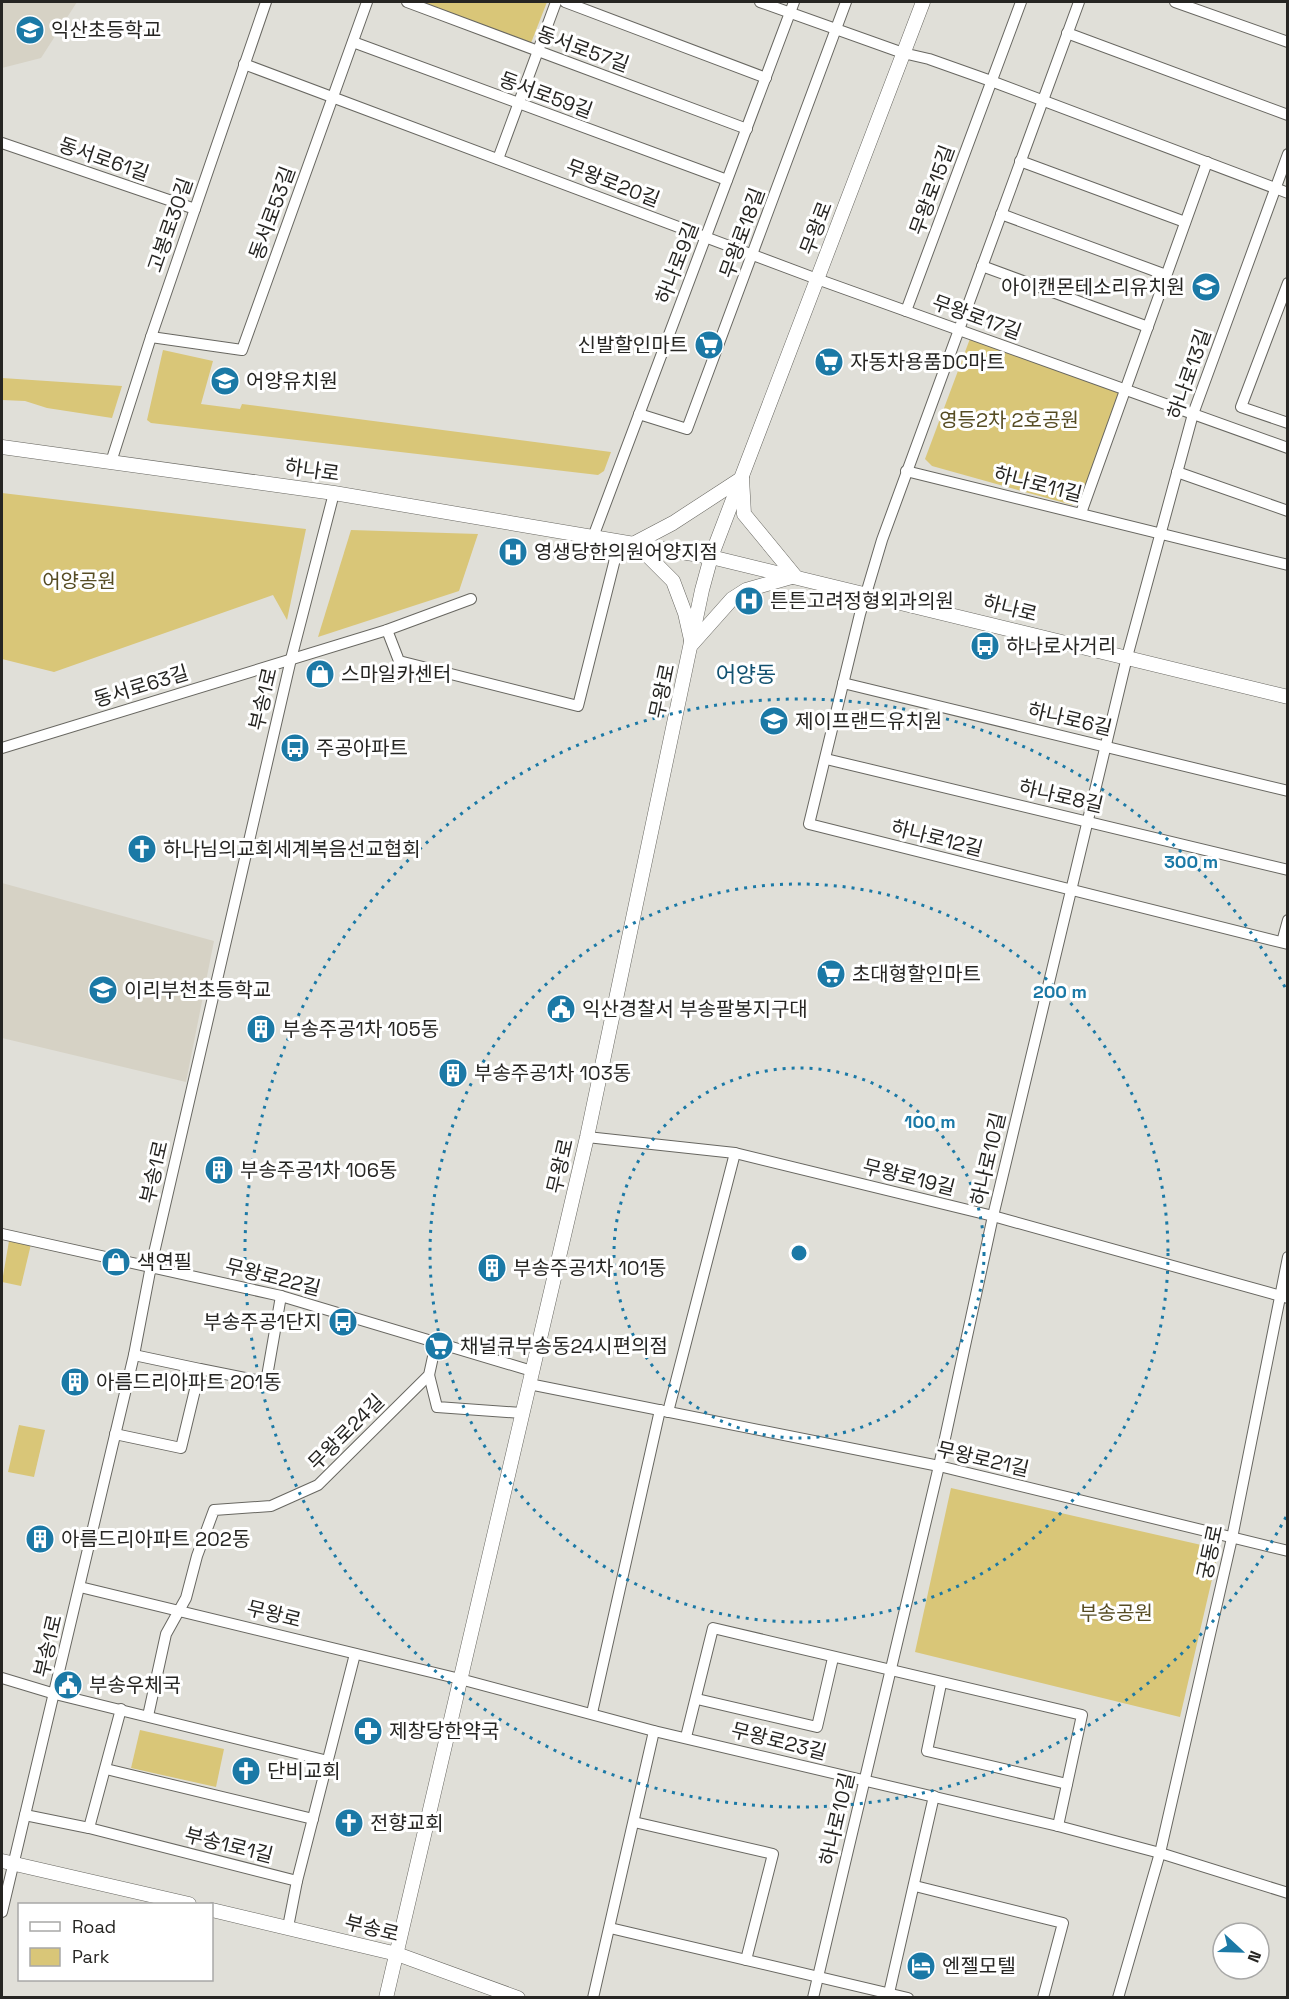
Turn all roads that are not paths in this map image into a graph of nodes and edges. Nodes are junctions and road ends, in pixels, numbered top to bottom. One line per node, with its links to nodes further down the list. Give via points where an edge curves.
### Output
1 (266, 2): 19 (street, 고봉로30길)
2 (367, 2): 15 (street, 동서로53길)
3 (407, 2): 17 (street, 동서로57길)
4 (556, 2): 17 (street)
5 (565, 2): 20 (street)
6 (760, 2): 12 (street)
7 (846, 2): 13 (street, 무왕로18길)
8 (922, 2): 18 (street, 무왕로)
9 (1021, 2): 21 (street, 무왕로15길)
10 (1079, 2): 14 (street)
11 (1175, 2): 16 (street)
12 (792, 7): 13 (street); 20 (street, 하나로9길)
13 (837, 27): 18 (street); 39 (street, 무왕로18길)
14 (1067, 33): 23 (street); 25 (street)
15 (353, 42): 22 (street, 동서로53길); 24 (street, 동서로59길)
16 (1287, 42)
17 (537, 52): 24 (street); 26 (street, 동서로57길)
18 (903, 53): 21 (street); 42 (street, 무왕로)
19 (244, 64): 22 (street, 무왕로20길); 35 (street, 고봉로30길)
20 (766, 78): 26 (street, 하나로9길)
21 (991, 81): 23 (street); 44 (street, 무왕로15길)
22 (333, 98): 29 (street, 무왕로20길); 47 (street, 동서로53길, via 242,350)
23 (1042, 101): 30 (street); 31 (street)
24 (518, 105): 29 (street); 32 (street, 동서로59길)
25 (1287, 115)
26 (747, 129): 32 (street, 하나로9길)
27 (2, 143): 35 (street, 동서로61길)
28 (1287, 154): 33 (street, 하나로13길)
29 (498, 159): 38 (street, 무왕로20길)
30 (1020, 161): 36 (street); 37 (street)
31 (1207, 162): 33 (street); 37 (street)
32 (727, 180): 38 (street, 하나로9길)
33 (1275, 188): 34 (street); 50 (street, 하나로13길)
34 (1287, 193)
35 (195, 208): 47 (street, 고봉로30길)
36 (1001, 214): 40 (street); 41 (street)
37 (1185, 222): 41 (street)
38 (706, 237): 39 (street, 무왕로20길); 49 (street, 하나로9길)
39 (753, 255): 42 (street, 무왕로20길); 49 (street, 무왕로18길, via 687,429)
40 (982, 266): 45 (street); 46 (street)
41 (1166, 275): 45 (street)
42 (817, 279): 44 (street, 무왕로17길); 57 (street, 무왕로)
43 (1287, 283): 51 (street, via 1241,407)
44 (906, 311): 46 (street, 무왕로17길)
45 (1148, 327): 48 (street)
46 (958, 330): 48 (street, 무왕로17길); 55 (street)
47 (151, 337): 54 (street, 고봉로30길)
48 (1125, 389): 50 (street, 무왕로17길); 60 (street)
49 (639, 414): 62 (street, 하나로9길)
50 (1193, 414): 53 (street, 무왕로17길); 56 (street, 하나로13길)
51 (1287, 423)
52 (2, 447): 54 (street, 하나로)
53 (1287, 448)
54 (111, 462): 58 (street, 하나로)
55 (906, 471): 60 (street, 하나로11길); 68 (street)
56 (1177, 472): 59 (street); 61 (street, 하나로13길)
57 (742, 478): 64 (street); 65 (street, 무왕로); 67 (street, via 744,514)
58 (334, 493): 62 (street, 하나로); 73 (street, 부송1로)
59 (1287, 511)
60 (1081, 513): 61 (street, 하나로11길)
61 (1160, 535): 66 (street); 72 (street, 하나로13길)
62 (593, 537): 63 (street, 하나로)
63 (616, 541): 64 (street, 하나로); 70 (street, via 578,706 399,661)
64 (635, 543): 65 (street, 하나로); 71 (street, via 673,581)
65 (711, 557): 67 (street, 하나로); 71 (street, 무왕로)
66 (1287, 565)
67 (795, 576): 68 (street, 하나로); 71 (street, via 746,590 732,599)
68 (867, 593): 72 (street, 하나로); 74 (street, 하나로12길)
69 (471, 599): 70 (street, 부송1로)
70 (387, 630): 73 (street, 부송1로)
71 (692, 644): 85 (street, 무왕로)
72 (1127, 657): 75 (street, 하나로); 76 (street, 하나로10길)
73 (291, 659): 77 (street, 동서로63길); 90 (street, 부송1로)
74 (843, 683): 76 (street, 하나로6길); 78 (street, 하나로12길)
75 (1287, 697)
76 (1106, 746): 79 (street, 하나로6길); 80 (street, 하나로10길)
77 (2, 748)
78 (826, 759): 80 (street, 하나로8길); 82 (street, 하나로12길, via 809,824)
79 (1287, 791)
80 (1088, 821): 81 (street, 하나로8길); 82 (street, 하나로10길)
81 (1287, 870)
82 (1071, 891): 84 (street, 하나로12길); 87 (street, 하나로10길)
83 (1287, 920): 84 (street)
84 (1285, 943)
85 (587, 1137): 86 (street, 무왕로19길); 97 (street, 무왕로)
86 (735, 1153): 87 (street, 무왕로19길); 98 (street)
87 (993, 1216): 92 (street, 무왕로19길); 101 (street, 하나로10길)
88 (2, 1234): 90 (street, 무왕로22길)
89 (1287, 1257): 92 (street, 궁동로)
90 (151, 1266): 91 (street, 무왕로22길); 94 (street, 부송1로)
91 (281, 1296): 93 (street, 무왕로22길); 95 (street, via 266,1382)
92 (1283, 1297): 102 (street, 궁동로)
93 (436, 1343): 96 (street); 97 (street, 무왕로22길)
94 (134, 1355): 95 (street); 100 (street, 부송1로)
95 (201, 1369): 100 (street, via 181,1448)
96 (429, 1375): 99 (street, via 437,1407); 105 (street, 무왕로24길, via 318,1485 271,1506 214,1510)
97 (530, 1378): 98 (street, 무왕로21길); 99 (street, 무왕로)
98 (664, 1411): 101 (street, 무왕로21길); 115 (street)
99 (522, 1413): 110 (street, 무왕로)
100 (115, 1434): 104 (street, 부송1로)
101 (939, 1466): 102 (street, 무왕로21길); 108 (street, 하나로10길)
102 (1232, 1538): 103 (street, 무왕로21길); 129 (street, 궁동로)
103 (1287, 1551)
104 (80, 1587): 105 (street, 무왕로); 112 (street, 부송1로)
105 (179, 1611): 106 (street, 무왕로); 116 (street, 무왕로24길, via 166,1634)
106 (355, 1654): 110 (street, 무왕로); 119 (street)
107 (834, 1658): 108 (street); 113 (street, via 817,1727); 113 (street, via 713,1628)
108 (891, 1671): 111 (street); 121 (street, 하나로10길)
109 (2, 1678): 112 (street)
110 (460, 1679): 115 (street, 무왕로23길); 139 (street, 무왕로)
111 (941, 1684): 122 (street, via 927,1751); 122 (street, via 1082,1715)
112 (55, 1694): 114 (street, 부송1로); 124 (street, 부송1로)
113 (697, 1699): 118 (street)
114 (121, 1709): 116 (street, 부송1로); 120 (street)
115 (592, 1713): 117 (street, 무왕로23길)
116 (148, 1716): 119 (street, 부송1로)
117 (654, 1731): 118 (street, 무왕로23길); 126 (street)
118 (686, 1737): 121 (street, 무왕로23길)
119 (328, 1761): 125 (street)
120 (106, 1769): 125 (street); 128 (street)
121 (865, 1780): 123 (street, 무왕로23길); 141 (street, 하나로10길)
122 (1067, 1784): 127 (street)
123 (934, 1796): 127 (street, 무왕로23길); 132 (street)
124 (25, 1815): 128 (street, 부송1로1길); 130 (street, 부송1로)
125 (313, 1819): 131 (street)
126 (634, 1822): 138 (street); 140 (street, via 773,1854)
127 (1058, 1826): 129 (street, 무왕로23길)
128 (89, 1828): 131 (street, 부송1로1길)
129 (1160, 1853): 133 (street); 149 (street, 궁동로)
130 (7, 1863): 134 (street); 136 (street, 부송1로)
131 (297, 1881): 137 (street)
132 (915, 1886): 142 (street); 148 (street, via 1063,1923)
133 (1287, 1893)
134 (180, 1903)
135 (213, 1910): 137 (street, 부송로)
136 (2, 1912)
137 (288, 1927): 139 (street, 부송로)
138 (610, 1928): 140 (street); 145 (street)
139 (397, 1954): 143 (street, 무왕로); 144 (street, 부송로)
140 (746, 1960): 141 (street)
141 (819, 1976): 142 (street); 146 (street, 하나로10길)
142 (889, 1993): 147 (street)
143 (386, 1998)
144 (519, 1998)
145 (593, 1998)
146 (813, 1998)
147 (908, 1998)
148 (1043, 1998)
149 (1119, 1998)

